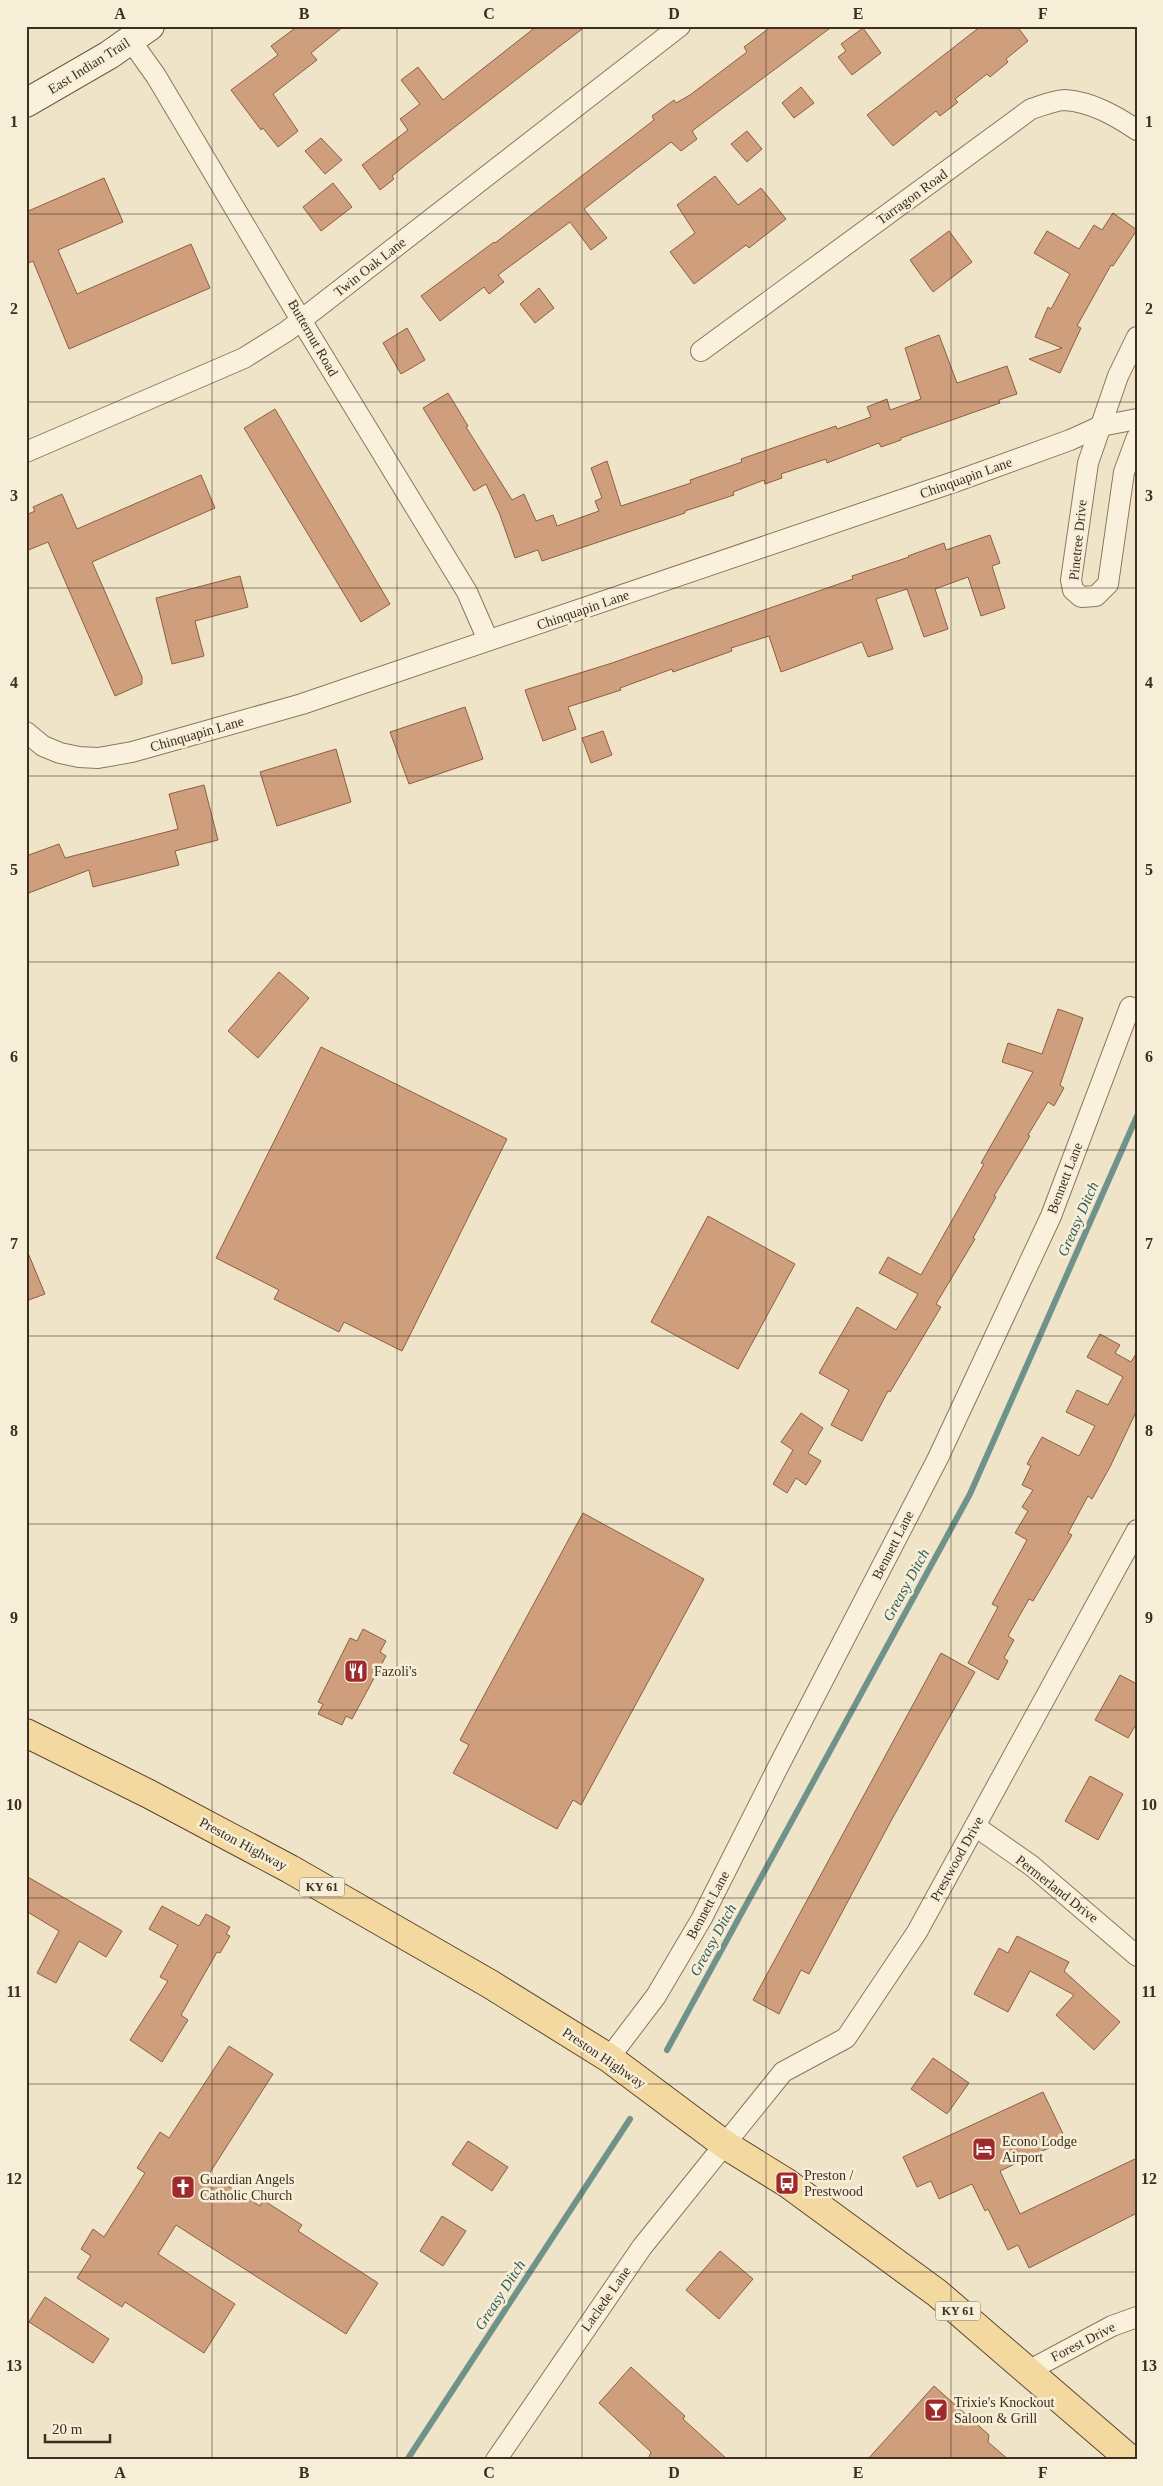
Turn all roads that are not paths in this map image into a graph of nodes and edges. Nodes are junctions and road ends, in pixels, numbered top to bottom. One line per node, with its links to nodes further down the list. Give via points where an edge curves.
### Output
1 (680, 26): 5 (street, Twin Oak Lane)
2 (140, 33): 3 (main road, East Indian Trail); 5 (street, Butternut Road, via 156,76)
3 (26, 103)
4 (1137, 130): 7 (street, Tarragon Road, via 1115,115 1064,100 1031,109)
5 (301, 320): 11 (street, Twin Oak Lane, via 288,332 244,358); 12 (street, Butternut Road, via 468,592)
6 (1137, 338): 9 (street, Pinetree Drive, via 1118,376)
7 (700, 351)
8 (1137, 419): 9 (street, Chinquapin Lane)
9 (1101, 426): 10 (street, Pinetree Drive, via 1088,463 1074,550 1071,580 1081,597 1096,596 1108,584 1124,472); 12 (street, Chinquapin Lane, via 947,484)
10 (1137, 438)
11 (26, 452)
12 (488, 640): 13 (street, Chinquapin Lane, via 302,704 132,752 98,758 79,757 43,746)
13 (26, 732)
14 (1130, 1007): 19 (street, Bennett Lane, via 1051,1216 938,1458 702,1918 656,1996)
15 (1135, 1535): 17 (street, Prestwood Drive)
16 (26, 1733): 19 (main road, Preston Highway / KY 61, via 290,1868 490,1984)
17 (975, 1826): 18 (street, Permerland Drive, via 1032,1866); 20 (street, Prestwood Drive, via 917,1932 846,2038 783,2072)
18 (1137, 1956)
19 (609, 2058): 20 (main road, Preston Highway / KY 61)
20 (724, 2144): 22 (main road, Preston Highway / KY 61, via 787,2183 937,2293); 23 (street, Laclede Lane, via 642,2247)
21 (1137, 2317): 22 (street, Forest Drive, via 1112,2326)
22 (1030, 2370): 24 (main road, Preston Highway / KY 61)
23 (496, 2460)
24 (1131, 2460)

